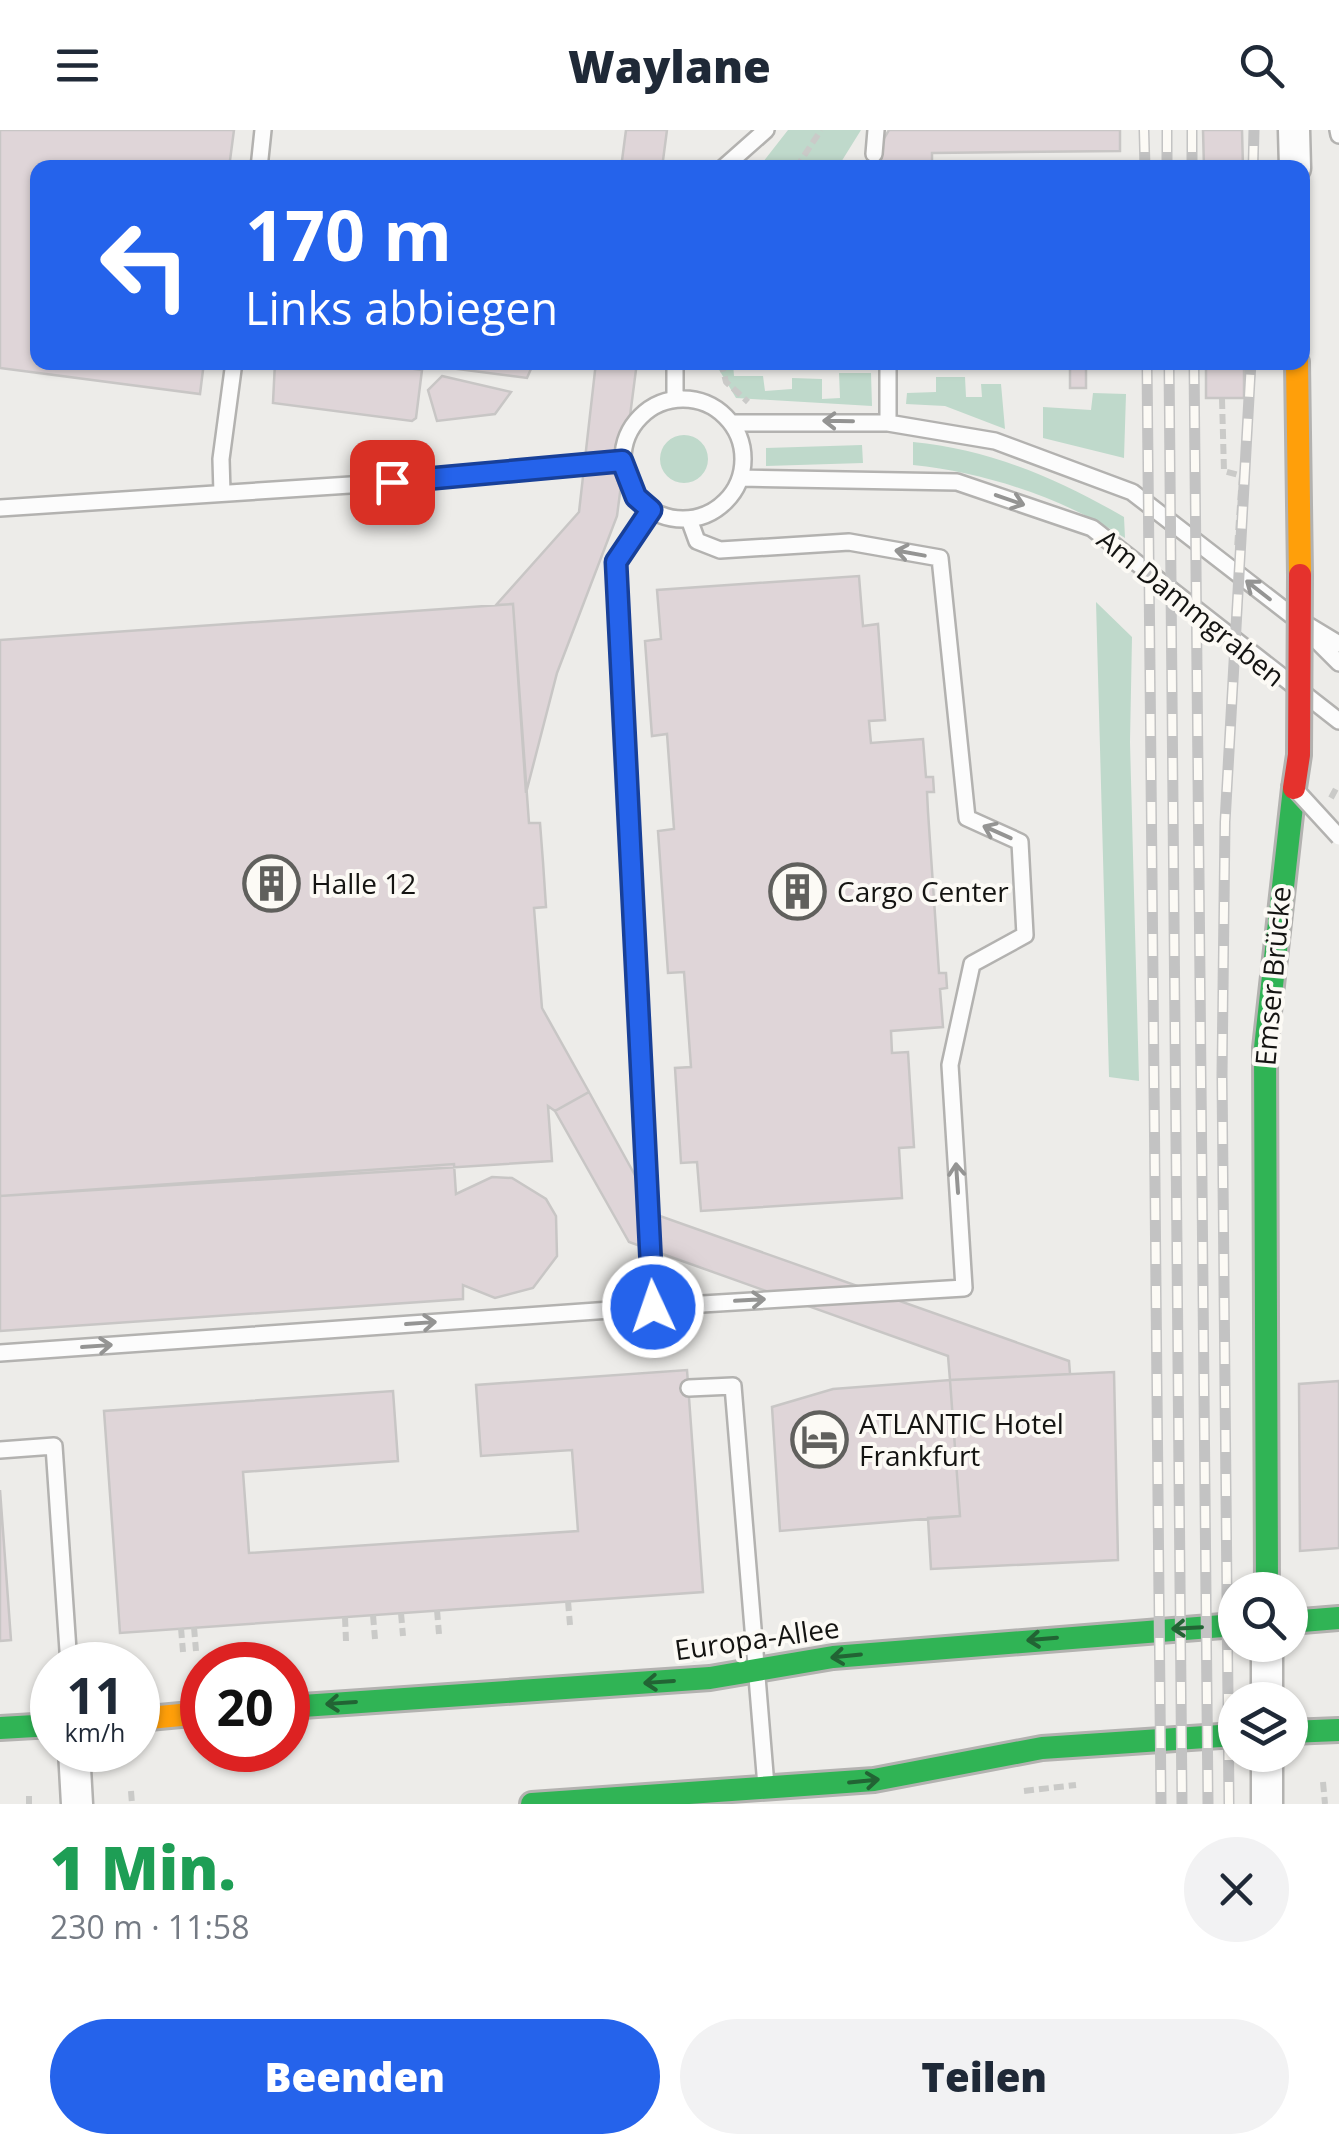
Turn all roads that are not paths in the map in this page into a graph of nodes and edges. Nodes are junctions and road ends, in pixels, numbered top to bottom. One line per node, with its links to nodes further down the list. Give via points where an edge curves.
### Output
1 (263, 130): 6 (lane)
2 (766, 130): 7 (lane)
3 (876, 130): 5 (lane)
4 (1294, 130): 8 (street)
5 (874, 154)
6 (259, 160)
7 (732, 160)
8 (1295, 160)
9 (233, 370): 18 (lane)
10 (675, 370): 13 (lane)
11 (888, 370): 15 (lane)
12 (1297, 370): 26 (street, Emser Brücke, bridge, via 1301,609)
13 (675, 399): 14 (lane, via 707,404); 16 (lane, via 658,404 632,427)
14 (732, 423): 15 (lane, Am Dammgraben, one-way to 14); 17 (lane, via 740,440)
15 (888, 423): 22 (lane, Am Dammgraben, one-way to 15, via 1132,492 995,441)
16 (622, 461): 18 (lane); 20 (lane, via 636,497)
17 (740, 478): 21 (lane, via 720,506); 25 (lane, Am Dammgraben, one-way to 25, via 957,482 1092,528)
18 (222, 493): 19 (lane)
19 (0, 508)
20 (651, 510): 21 (lane); 28 (lane, via 616,562)
21 (689, 518): 28 (lane, one-way to 21, via 964,1288 950,1065 972,964 1024,935 1020,842 967,818 940,558 849,542 720,550 698,541)
22 (1291, 615): 23 (lane, Am Dammgraben); 24 (lane)
23 (1339, 644)
24 (1339, 663)
25 (1339, 722)
26 (1294, 788): 27 (lane, bridge); 32 (street, Emser Brücke, via 1265,1048)
27 (1339, 836)
28 (653, 1307): 29 (lane, one-way to 28)
29 (0, 1353)
30 (689, 1388): 37 (lane, via 733,1386)
31 (0, 1450): 36 (lane, via 54,1446)
32 (1267, 1572)
33 (1339, 1618): 34 (street)
34 (1308, 1621)
35 (1218, 1627): 37 (street, Europa-Allee, one-way to 37, via 833,1657)
36 (67, 1642)
37 (756, 1670): 38 (street, Europa-Allee, one-way to 38); 46 (lane)
38 (310, 1706)
39 (30, 1726): 40 (street)
40 (0, 1728)
41 (1339, 1730): 42 (street)
42 (1308, 1731)
43 (1218, 1736): 46 (street, one-way to 43, via 1042,1748)
44 (76, 1772): 47 (street)
45 (1267, 1772): 49 (street, bridge)
46 (767, 1796): 48 (street)
47 (78, 1804)
48 (532, 1804)
49 (1268, 1804)

